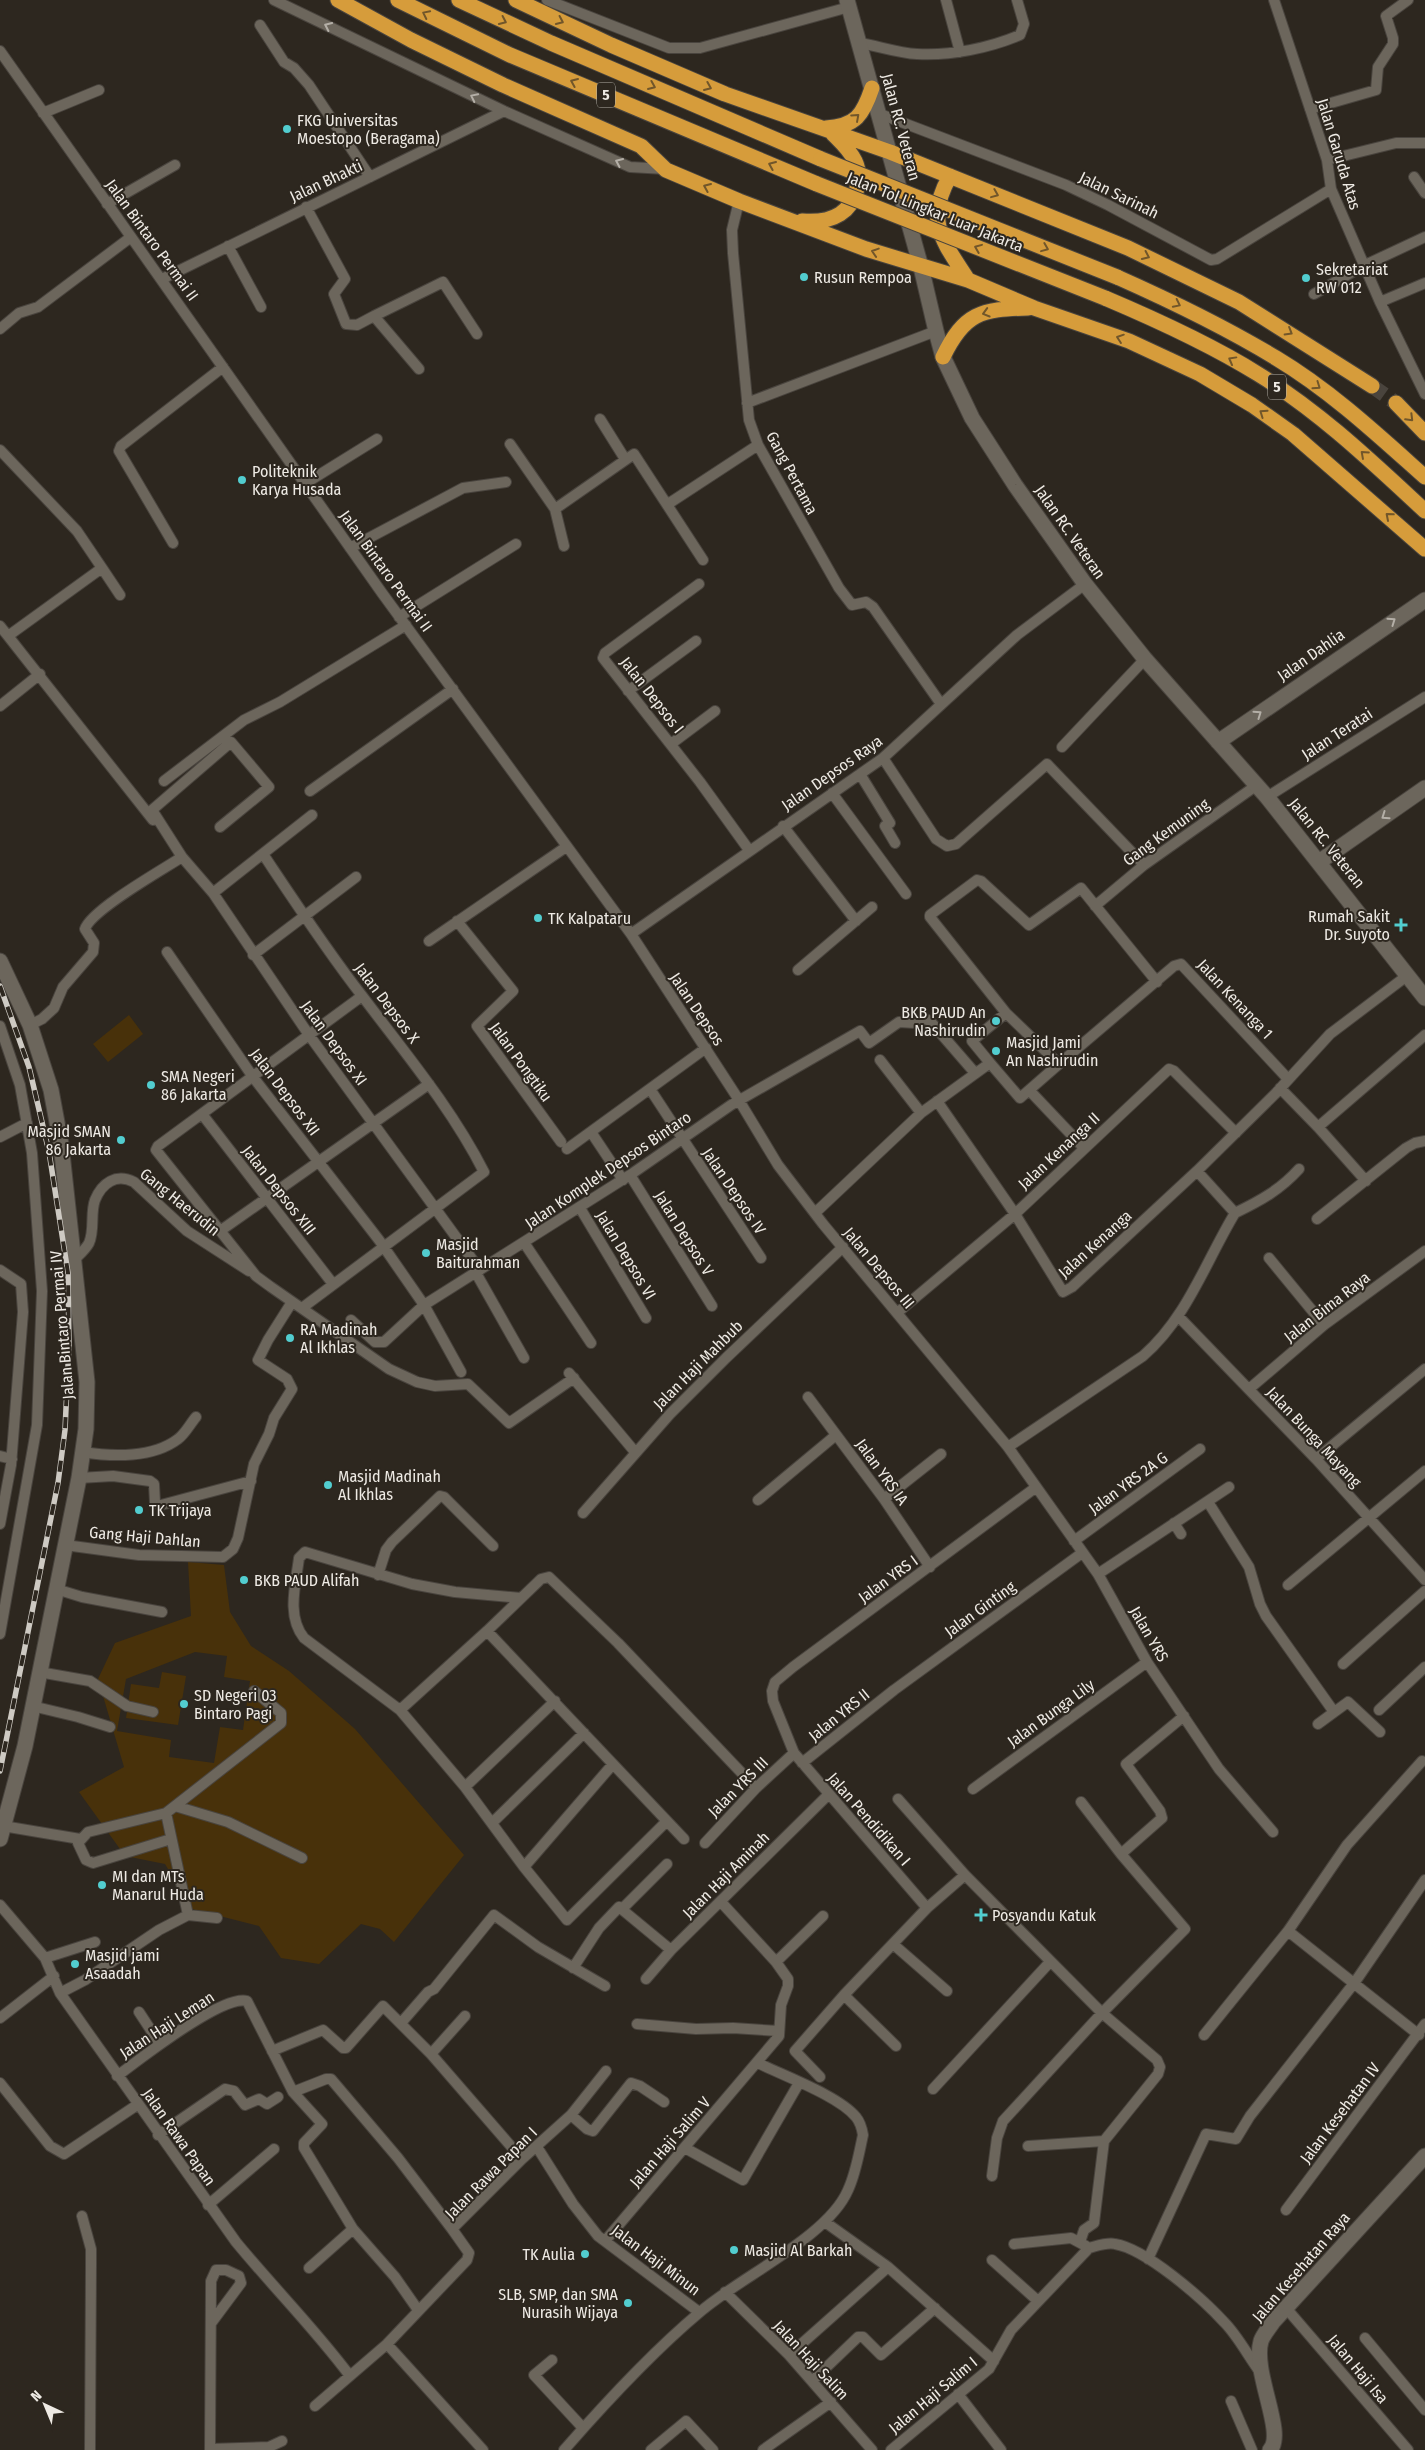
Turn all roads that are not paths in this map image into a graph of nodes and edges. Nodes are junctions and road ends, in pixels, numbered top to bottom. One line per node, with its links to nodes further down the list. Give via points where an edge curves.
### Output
1 (274, 0): 19 (street, one-way to 1)
2 (338, 0): 27 (highway, via 503,85 641,146)
3 (398, 0): 72 (highway, Jalan Tol Lingkar Luar Jakarta / 5, one-way to 3, bridge, via 1314,413 1258,374 1161,322 817,184 510,55)
4 (459, 0): 67 (highway, Jalan Tol Lingkar Luar Jakarta / 5, one-way to 67, bridge, via 821,159 1176,303 1277,358 1326,392)
5 (516, 0): 22 (highway, one-way to 22, via 725,94)
6 (547, 0): 11 (street, via 635,36 669,48 685,49 700,48)
7 (946, 0): 15 (street)
8 (1017, 0): 15 (street, via 1024,24 1020,35)
9 (1274, 0): 18 (street, Jalan Garuda Atas)
10 (1408, 0): 18 (street, via 1386,16 1394,38 1391,49 1378,67 1376,90)
11 (848, 4): 13 (main road, Jalan RC. Veteran)
12 (260, 25): 29 (street, via 284,62 294,68 320,100)
13 (860, 43): 15 (street, via 916,54); 16 (main road, Jalan RC. Veteran)
14 (0, 51): 20 (street, Jalan Bintaro Permai II)
15 (960, 52)
16 (872, 88): 21 (main road, Jalan RC. Veteran); 22 (highway, one-way to 16, via 842,127 857,118 865,108)
17 (99, 90): 20 (street)
18 (1310, 109): 25 (street, Jalan Garuda Atas)
19 (504, 112): 27 (street, one-way to 19, via 630,167); 29 (street, Jalan Bhakti)
20 (43, 113): 34 (street, Jalan Bintaro Permai II)
21 (880, 114): 24 (main road, Jalan RC. Veteran); 31 (street, Jalan Sarinah, via 1066,185 1211,260)
22 (827, 130): 24 (highway); 36 (highway, via 846,146 856,162 859,183 852,202 840,214 818,222)
23 (1425, 143): 25 (street, via 1396,143)
24 (890, 152): 28 (highway); 41 (main road, Jalan RC. Veteran)
25 (1327, 160): 31 (street, Jalan Garuda Atas)
26 (175, 165): 34 (street)
27 (666, 170): 33 (highway, one-way to 27)
28 (950, 176): 43 (highway, via 937,204 937,217 940,231); 56 (highway, one-way to 56, via 1128,248 1192,278 1292,334)
29 (370, 177): 35 (street, Jalan Bhakti)
30 (1414, 177): 32 (street)
31 (1331, 189): 40 (street, Jalan Garuda Atas)
32 (1425, 193)
33 (739, 201): 36 (highway); 58 (street, Gang Pertama, via 732,230)
34 (107, 204): 37 (street, Jalan Bintaro Permai II)
35 (306, 207): 39 (street, Jalan Bhakti); 49 (street, via 344,279 334,294 346,324 357,326)
36 (796, 221): 41 (highway, one-way to 36)
37 (131, 237): 42 (street, Jalan Bintaro Permai II); 50 (street, via 38,307 19,313)
38 (1425, 237): 40 (street)
39 (228, 246): 42 (street, Jalan Bhakti); 47 (street)
40 (1363, 266): 45 (street); 46 (street, Jalan Garuda Atas)
41 (921, 267): 43 (highway); 51 (main road, Jalan RC. Veteran)
42 (162, 279): 54 (street, Jalan Bintaro Permai II)
43 (968, 280): 48 (highway)
44 (1425, 283): 46 (street)
45 (1314, 294)
46 (1380, 302): 57 (street, Jalan Garuda Atas)
47 (261, 307)
48 (1034, 308): 53 (highway, one-way to 53, via 992,310 979,314 964,323 953,336); 77 (highway, one-way to 48, via 1294,434 1252,405 1200,374 1129,341)
49 (374, 316): 52 (street, via 443,282); 55 (street)
50 (0, 329)
51 (936, 331): 53 (main road, Jalan RC. Veteran); 58 (street)
52 (477, 334)
53 (943, 358): 81 (main road, Jalan RC. Veteran, via 972,418 1023,498)
54 (223, 367): 69 (street, Jalan Bintaro Permai II); 73 (street, via 121,446 119,451)
55 (419, 369)
56 (1372, 386)
57 (1425, 394)
58 (747, 403): 64 (street, Gang Pertama)
59 (1396, 403): 61 (highway, one-way to 61)
60 (600, 419): 66 (street)
61 (1425, 433)
62 (377, 439): 69 (street)
63 (510, 444): 71 (street)
64 (758, 445): 70 (street); 93 (street, Gang Pertama, via 844,596 852,605 866,602 874,607)
65 (0, 451): 79 (street, via 77,531)
66 (624, 459): 70 (street, via 634,454); 71 (street)
67 (1425, 477)
68 (506, 482): 76 (street, via 462,488)
69 (306, 483): 76 (street, Jalan Bintaro Permai II)
70 (668, 504): 78 (street)
71 (555, 509): 75 (street)
72 (1425, 511)
73 (173, 543)
74 (516, 544): 84 (street)
75 (564, 546)
76 (350, 548): 84 (street, Jalan Bintaro Permai II)
77 (1425, 549)
78 (703, 560)
79 (102, 568): 82 (street); 86 (street)
80 (699, 584): 91 (street, Jalan Depsos I, via 604,654)
81 (1085, 584): 88 (main road, Jalan RC. Veteran); 93 (street, Jalan Depsos Raya, via 1017,635)
82 (120, 595)
83 (1425, 600): 96 (main road, Jalan Dahlia, one-way to 83)
84 (403, 621): 90 (street, Jalan Bintaro Permai II); 101 (street, via 280,702 244,720)
85 (0, 626): 86 (street)
86 (8, 636): 89 (street)
87 (696, 641): 91 (street)
88 (1145, 659): 96 (main road, Jalan RC. Veteran); 98 (street)
89 (40, 674): 94 (street); 111 (street)
90 (454, 689): 104 (street); 112 (street, Jalan Bintaro Permai II)
91 (628, 691): 97 (street, Jalan Depsos I)
92 (1425, 696): 106 (street, Jalan Teratai)
93 (941, 704): 99 (street, Jalan Depsos Raya)
94 (0, 706)
95 (715, 711): 97 (street)
96 (1218, 742): 102 (main road, Jalan RC. Veteran)
97 (671, 744): 113 (street, Jalan Depsos I)
98 (1062, 747)
99 (883, 758): 100 (street, Jalan Depsos Raya); 117 (street, via 936,838 947,846 956,844 1047,764)
100 (860, 774): 105 (street, Jalan Depsos Raya); 110 (street, via 890,823 885,826)
101 (164, 781)
102 (1257, 785): 106 (main road, Jalan RC. Veteran); 117 (street, Gang Kemuning)
103 (1425, 788): 116 (main road, one-way to 116)
104 (310, 791)
105 (832, 794): 108 (street, Jalan Depsos Raya); 120 (street)
106 (1267, 798): 116 (main road, Jalan RC. Veteran)
107 (312, 816): 114 (street)
108 (783, 826): 113 (street, Jalan Depsos Raya); 125 (street)
109 (220, 827): 111 (street, via 269,787 231,742 152,810)
110 (895, 843)
111 (174, 845): 115 (street, Jalan Depsos XI)
112 (566, 847): 124 (street); 126 (street, Jalan Bintaro Permai II)
113 (749, 850): 126 (street, Jalan Depsos Raya)
114 (263, 854): 119 (street); 123 (street, Jalan Depsos X)
115 (182, 857): 119 (street, Jalan Depsos XI); 137 (street, via 109,910 95,914 85,926 94,943 93,952 63,987 54,1008 42,1020)
116 (1319, 862): 132 (main road, Jalan RC. Veteran)
117 (1144, 866): 121 (street, Gang Kemuning)
118 (356, 877): 123 (street)
119 (213, 893): 129 (street, Jalan Depsos XI)
120 (906, 894)
121 (1095, 906): 133 (street); 136 (street, via 1080,888 1028,925 977,880 929,916)
122 (872, 907): 125 (street)
123 (304, 916): 129 (street); 134 (street, Jalan Depsos X)
124 (457, 921): 127 (street); 159 (street, Jalan Pongtiku, via 513,992 476,1026 564,1146)
125 (856, 921): 131 (street)
126 (631, 934): 141 (street, Jalan Depsos)
127 (429, 941)
128 (168, 952): 146 (street, Jalan Depsos XII)
129 (253, 955): 139 (street, Jalan Depsos XI)
130 (0, 962): 137 (main road, Jalan Bintaro Permai IV)
131 (798, 970)
132 (1408, 975): 135 (main road, Jalan RC. Veteran); 147 (street, Jalan Kenanga, via 1330,1034)
133 (1157, 982): 144 (street, Jalan Kenanga 1); 147 (street, Jalan Kenanga 1, via 1174,966 1184,966)
134 (362, 996): 139 (street); 148 (street, Jalan Depsos X)
135 (1425, 998)
136 (1006, 1012): 143 (street, via 972,1041); 144 (street)
137 (30, 1025): 184 (main road, Jalan Bintaro Permai IV, via 50,1090 61,1144)
138 (0, 1026): 156 (street, via 20,1085)
139 (308, 1035): 146 (street); 157 (street, Jalan Depsos XI)
140 (1425, 1035): 158 (street)
141 (706, 1048): 150 (street); 153 (street, Jalan Depsos)
142 (880, 1060): 154 (street)
143 (990, 1062): 145 (street); 151 (street, via 1017,1097 1021,1098)
144 (1059, 1064): 151 (street, Jalan Kenanga 1)
145 (975, 1073): 152 (street); 153 (street, Jalan Komplek Depsos Bintaro, via 930,1021 904,1021 869,1043 860,1031)
146 (253, 1077): 155 (street); 165 (street, Jalan Depsos XII)
147 (1288, 1079): 149 (street, Jalan Kenanga)
148 (429, 1084): 157 (street); 171 (street, Jalan Depsos X, via 468,1141 484,1172)
149 (1280, 1088): 158 (street); 160 (street, Jalan Kenanga)
150 (650, 1089): 159 (street); 162 (street, Jalan Depsos IV)
151 (1030, 1091): 164 (street)
152 (937, 1101): 154 (street); 175 (street, Jalan Kenanga)
153 (735, 1102): 162 (street, Jalan Komplek Depsos Bintaro); 173 (street, Jalan Depsos III)
154 (922, 1113): 173 (street)
155 (202, 1114): 170 (street, Jalan Depsos XIII); 177 (street, via 156,1150)
156 (27, 1123): 161 (street); 241 (street, via 42,1291 37,1425)
157 (374, 1124): 165 (street); 171 (street, Jalan Depsos XI)
158 (1318, 1127): 169 (street)
159 (591, 1132): 168 (street, Jalan Depsos V)
160 (1236, 1133): 164 (street, Jalan Kenanga II, via 1170,1068); 167 (street, Jalan Kenanga)
161 (0, 1137)
162 (682, 1140): 168 (street, Jalan Komplek Depsos Bintaro); 182 (street, Jalan Depsos IV)
163 (1425, 1141): 169 (street, via 1410,1145)
164 (1084, 1148): 175 (street, Jalan Kenanga II)
165 (319, 1161): 170 (street); 179 (street, Jalan Depsos XII)
166 (1298, 1169): 174 (street, via 1264,1200)
167 (1197, 1171): 174 (street); 175 (street, Jalan Kenanga, via 1063,1292)
168 (627, 1178): 172 (street, Jalan Komplek Depsos Bintaro); 191 (street, Jalan Depsos V)
169 (1366, 1181): 176 (street)
170 (266, 1197): 177 (street); 188 (street, Jalan Depsos XIII)
171 (434, 1208): 179 (street); 186 (street, Jalan Depsos XI)
172 (580, 1208): 178 (street, Jalan Komplek Depsos Bintaro); 195 (street, Jalan Depsos VI)
173 (814, 1213): 180 (street, Jalan Depsos III)
174 (1235, 1213): 194 (street)
175 (1015, 1214): 193 (street, Jalan Kenanga II)
176 (1317, 1219)
177 (220, 1230): 187 (street)
178 (525, 1244): 186 (street, Jalan Komplek Depsos Bintaro); 198 (street)
179 (384, 1246): 188 (street); 190 (street, Jalan Depsos XII)
180 (843, 1247): 193 (street, Jalan Depsos III); 209 (street, Jalan Haji Mahbub, via 700,1383)
181 (1425, 1251): 197 (street, Jalan Bima Raya)
182 (762, 1258)
183 (1269, 1258): 197 (street)
184 (74, 1260): 187 (street, Gang Haerudin, via 90,1242 95,1201 105,1185 111,1179 127,1178 187,1231); 208 (main road, Jalan Bintaro Permai IV, via 87,1382)
185 (0, 1270): 212 (street, via 20,1282 23,1290)
186 (478, 1271): 190 (street, Jalan Komplek Depsos Bintaro); 199 (street, Jalan Depsos XI)
187 (256, 1276): 189 (street)
188 (333, 1284): 192 (street)
189 (292, 1302): 192 (street); 216 (street, via 258,1360 287,1379 292,1386 254,1464)
190 (424, 1306): 196 (street, Jalan Komplek Depsos Bintaro, via 379,1344); 201 (street, Jalan Depsos XII)
191 (712, 1306)
192 (302, 1308): 209 (street, via 368,1356 417,1382 435,1386 468,1384 509,1423 571,1376)
193 (897, 1312): 206 (street, Jalan Depsos III)
194 (1179, 1317): 202 (street, Jalan Bunga Mayang); 206 (street, via 1144,1356)
195 (646, 1318)
196 (351, 1320)
197 (1324, 1325): 202 (street, Jalan Bima Raya)
198 (591, 1343)
199 (524, 1358)
200 (1425, 1369): 213 (street)
201 (461, 1372)
202 (1249, 1389): 213 (street, Jalan Bunga Mayang)
203 (808, 1398): 205 (street, Jalan YRS IA)
204 (196, 1418): 208 (street, via 180,1438 159,1450 139,1454)
205 (836, 1435): 219 (street, Jalan YRS IA); 220 (street)
206 (1008, 1447): 217 (street, Jalan YRS)
207 (1200, 1450): 227 (street, Jalan YRS 2A G)
208 (83, 1452): 215 (main road, Jalan Bintaro Permai IV)
209 (636, 1452): 222 (street, Jalan Haji Mahbub)
210 (941, 1454): 219 (street)
211 (0, 1456): 212 (street)
212 (12, 1459): 225 (street)
213 (1316, 1459): 223 (street, Jalan Bunga Mayang)
214 (1425, 1472): 223 (street)
215 (79, 1478): 216 (street, via 112,1476 150,1481 154,1484 155,1503 161,1505); 228 (main road, Jalan Bintaro Permai IV)
216 (251, 1481): 228 (street, Gang Haji Dahlan, via 234,1549 222,1557 139,1555)
217 (1035, 1488): 227 (street, Jalan YRS); 231 (street, Jalan YRS I)
218 (1229, 1488): 221 (street)
219 (884, 1499): 231 (street, Jalan YRS IA)
220 (758, 1500)
221 (1208, 1502): 224 (street); 254 (street, via 1253,1575 1266,1616)
222 (583, 1513)
223 (1368, 1518): 234 (street, Jalan Bunga Mayang); 235 (street)
224 (1174, 1523): 226 (street); 232 (street)
225 (0, 1524)
226 (1181, 1534)
227 (1074, 1541): 230 (street, Jalan YRS)
228 (65, 1545): 236 (main road, Jalan Bintaro Permai IV)
229 (493, 1546): 233 (street, via 440,1496 392,1542)
230 (1082, 1553): 232 (street, Jalan YRS); 246 (street, Jalan Ginting)
231 (930, 1567): 249 (street, Jalan YRS I, via 775,1682)
232 (1098, 1574): 242 (street, Jalan YRS)
233 (378, 1575): 238 (street, via 455,1592); 251 (street, via 302,1553 298,1558 294,1619 304,1638)
234 (1425, 1580)
235 (1288, 1585)
236 (56, 1589): 239 (street); 245 (main road, Jalan Bintaro Permai IV)
237 (1425, 1590): 243 (street)
238 (521, 1598): 240 (street); 265 (street, via 541,1579 552,1579 618,1643)
239 (162, 1612)
240 (487, 1631): 248 (street); 251 (street)
241 (0, 1634)
242 (1146, 1662): 255 (street, Jalan YRS); 266 (street, Jalan Bunga Lily)
243 (1343, 1664)
244 (1425, 1667): 252 (street)
245 (39, 1672): 250 (main road, Jalan Bintaro Permai IV); 253 (street, via 90,1681 126,1706)
246 (894, 1690): 263 (street, Jalan YRS II)
247 (254, 1691): 270 (street, via 281,1713 281,1723)
248 (555, 1701): 259 (street); 264 (street)
249 (773, 1701): 260 (street, Jalan Pendidikan I)
250 (32, 1706): 257 (street); 274 (main road, Jalan Bintaro Permai IV)
251 (400, 1710): 264 (street)
252 (1379, 1710)
253 (152, 1712)
254 (1334, 1712): 256 (street); 258 (street, via 1348,1702)
255 (1184, 1716): 275 (street, Jalan YRS, via 1219,1769); 280 (street, via 1126,1764 1162,1818)
256 (1318, 1724)
257 (110, 1727)
258 (1380, 1732)
259 (584, 1733): 262 (street); 273 (street)
260 (794, 1753): 263 (street, Jalan Pendidikan I); 265 (street, Jalan YRS III)
261 (1422, 1761): 293 (street, via 1347,1845)
262 (613, 1764): 272 (street); 283 (street)
263 (802, 1764): 267 (street, Jalan Pendidikan I)
264 (465, 1787): 273 (street)
265 (756, 1788): 279 (street, Jalan YRS III)
266 (973, 1789)
267 (828, 1795): 286 (street, Jalan Haji Aminah); 289 (street, Jalan Pendidikan I)
268 (898, 1800): 284 (street)
269 (1080, 1802): 280 (street)
270 (175, 1806): 271 (street); 281 (street, via 228,1822)
271 (166, 1813): 276 (street, via 95,1830); 277 (street)
272 (667, 1821): 278 (street); 283 (street, via 568,1920)
273 (492, 1823): 283 (street)
274 (2, 1832): 276 (street)
275 (1272, 1832)
276 (80, 1839): 277 (street, via 80,1849 86,1860 93,1863)
277 (171, 1839): 290 (street)
278 (684, 1840)
279 (704, 1843)
280 (1121, 1854): 309 (street, via 1185,1929)
281 (302, 1858)
282 (667, 1864): 288 (street)
283 (524, 1868)
284 (965, 1875): 289 (street); 299 (street)
285 (1425, 1880): 303 (street)
286 (721, 1902): 296 (street, Jalan Haji Aminah); 298 (street)
287 (0, 1905): 297 (street, Jalan Rawa Papan)
288 (624, 1908): 296 (street); 300 (street, via 613,1911)
289 (927, 1908): 295 (street)
290 (188, 1915): 292 (street); 306 (street, via 159,1930 85,1980)
291 (823, 1916): 298 (street)
292 (217, 1918)
293 (1288, 1931): 303 (street); 317 (street)
294 (95, 1942): 297 (street)
295 (893, 1944): 305 (street); 307 (street)
296 (671, 1950): 302 (street, Jalan Haji Aminah)
297 (45, 1958): 301 (street, Jalan Rawa Papan)
298 (776, 1962): 315 (street, via 788,1983 781,2005)
299 (1050, 1962): 309 (street); 328 (street)
300 (573, 1968): 304 (street); 312 (street, via 494,1915 434,1989)
301 (54, 1976): 306 (street, Jalan Rawa Papan); 311 (street)
302 (646, 1979)
303 (1355, 1982): 316 (street); 353 (street, via 1250,2116 1236,2139 1206,2134)
304 (605, 1986)
305 (947, 1991)
306 (60, 1992): 324 (street, Jalan Rawa Papan)
307 (844, 1995): 319 (street); 325 (street, via 795,2051)
308 (139, 2012): 318 (street)
309 (1102, 2013): 335 (street, via 1157,2060 1160,2067 1158,2074); 342 (street, via 1003,2121 997,2138)
310 (465, 2016): 321 (street)
311 (0, 2018)
312 (401, 2023): 320 (street, via 383,2006 346,2048 342,2048 324,2030); 321 (street)
313 (637, 2024): 315 (street)
314 (1425, 2024): 316 (street, Jalan Kesehatan IV)
315 (779, 2031): 322 (street, Jalan Haji Salim V, via 776,2043)
316 (1419, 2034): 344 (street, Jalan Kesehatan IV)
317 (1204, 2035)
318 (160, 2044): 320 (street, Jalan Haji Leman, via 216,2008 243,2000 248,2002); 324 (street, Jalan Haji Leman)
319 (896, 2046)
320 (272, 2051): 329 (street, Jalan Haji Leman)
321 (431, 2054): 341 (street)
322 (758, 2063): 327 (street); 338 (street, Jalan Haji Salim V)
323 (606, 2071): 333 (street)
324 (117, 2076): 332 (street, Jalan Rawa Papan)
325 (820, 2077)
326 (0, 2083): 332 (street, via 59,2153 66,2153)
327 (799, 2083): 338 (street, via 743,2180); 346 (street, via 842,2106 862,2126 863,2135 848,2190)
328 (933, 2088)
329 (293, 2092): 347 (street, via 331,2079 398,2158); 348 (street, Jalan Haji Leman, via 322,2124 305,2140 304,2148)
330 (278, 2097): 334 (street, via 267,2104 259,2099 245,2105 234,2090 225,2090)
331 (664, 2102): 333 (street, via 631,2083 593,2131 586,2129)
332 (137, 2104): 334 (street, Jalan Rawa Papan)
333 (571, 2114): 337 (street, Jalan Rawa Papan I)
334 (158, 2135): 343 (street, Jalan Rawa Papan)
335 (1104, 2142): 336 (street); 351 (street, Jalan Haji Salim I, via 1094,2223 1084,2230)
336 (1028, 2146)
337 (537, 2147): 341 (street, Jalan Rawa Papan I); 349 (street, Jalan Haji Minun, via 586,2223)
338 (685, 2148): 349 (street, Jalan Haji Salim V)
339 (274, 2149): 343 (street)
340 (1425, 2156): 359 (main road, Jalan Kesehatan Raya)
341 (522, 2159): 347 (street, Jalan Rawa Papan I)
342 (992, 2176)
343 (208, 2205): 369 (street, Jalan Rawa Papan, via 268,2281 326,2343)
344 (1286, 2210)
345 (82, 2216): 378 (street, via 92,2264)
346 (826, 2222): 355 (street); 356 (street)
347 (452, 2229): 360 (street, Jalan Rawa Papan I, via 469,2253 469,2258)
348 (353, 2230): 354 (street); 360 (street, Jalan Haji Leman)
349 (605, 2241): 361 (street, Jalan Haji Minun)
350 (1014, 2244): 351 (street, via 1071,2238)
351 (1084, 2245): 353 (street, via 1112,2243); 357 (street, Jalan Haji Salim I)
352 (992, 2260): 357 (street)
353 (1148, 2260): 368 (street, via 1183,2284 1225,2322)
354 (309, 2268)
355 (888, 2268): 358 (street); 365 (street)
356 (725, 2292): 361 (street); 365 (street, Jalan Haji Salim)
357 (1038, 2301): 367 (street, Jalan Haji Salim I, via 1011,2330)
358 (935, 2308): 367 (street); 370 (street, via 881,2355 863,2337 858,2337)
359 (1286, 2308): 368 (main road, Jalan Kesehatan Raya, via 1261,2340); 390 (street, Jalan Haji Isa)
360 (418, 2310): 364 (street, Jalan Rawa Papan I)
361 (699, 2312): 376 (street, Jalan Haji Minun)
362 (212, 2322): 362 (street, via 241,2282 239,2276 226,2270 216,2270 212,2276); 379 (street)
363 (1365, 2338): 375 (street)
364 (387, 2344): 369 (street); 380 (street)
365 (789, 2356): 370 (street, Jalan Haji Salim)
366 (552, 2360): 376 (street, via 534,2374)
367 (994, 2361): 371 (street, Jalan Haji Salim I, via 980,2378)
368 (1261, 2374): 389 (main road, Jalan Kesehatan Raya, via 1276,2432 1275,2445)
369 (350, 2376): 374 (street)
370 (812, 2381): 373 (street, Jalan Haji Salim)
371 (958, 2394): 386 (street, Jalan Haji Salim I); 387 (street)
372 (1231, 2400): 388 (street)
373 (831, 2402): 384 (street); 385 (street, Jalan Haji Salim)
374 (316, 2406)
375 (1425, 2410)
376 (583, 2428): 381 (street, Jalan Haji Minun)
377 (282, 2441): 379 (street, via 269,2447)
378 (90, 2450)
379 (210, 2450)
380 (483, 2450)
381 (564, 2450)
382 (651, 2450): 383 (street, via 686,2421)
383 (713, 2450)
384 (763, 2450)
385 (872, 2450)
386 (891, 2450)
387 (1001, 2450)
388 (1252, 2450)
389 (1270, 2450)
390 (1408, 2450)

